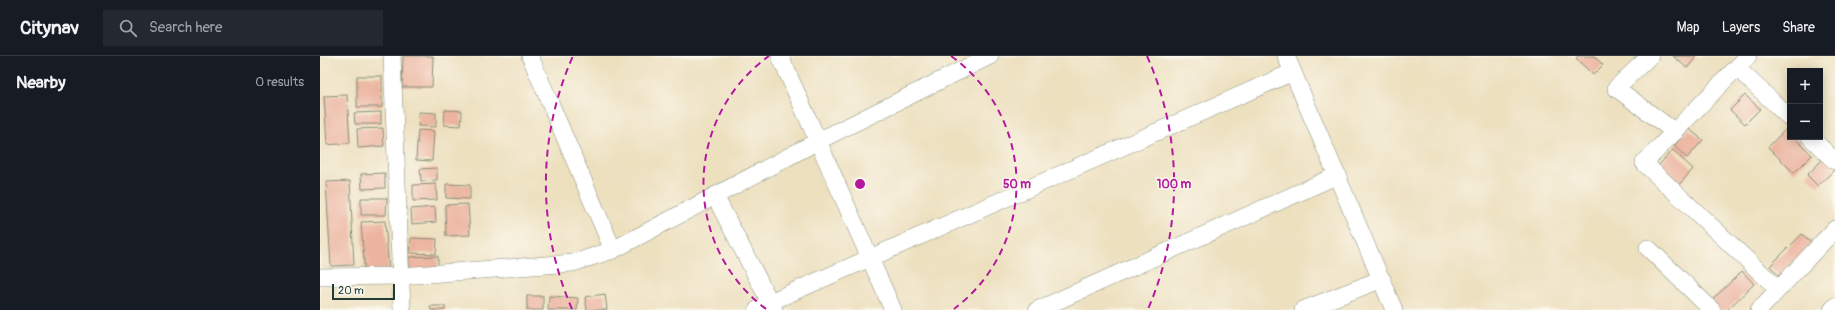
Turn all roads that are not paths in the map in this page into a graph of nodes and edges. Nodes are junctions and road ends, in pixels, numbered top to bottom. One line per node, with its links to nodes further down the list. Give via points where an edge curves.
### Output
1 (392, 56): 21 (street)
2 (530, 56): 19 (street)
3 (780, 56): 13 (street)
4 (990, 56): 13 (street)
5 (1286, 56): 9 (street)
6 (1650, 56): 11 (street, via 1616,88)
7 (1748, 56): 8 (street)
8 (1737, 68): 10 (street); 11 (street)
9 (1293, 72): 15 (street); 20 (street)
10 (1787, 115)
11 (1676, 132): 24 (street, via 1644,163)
12 (1813, 140): 14 (street)
13 (818, 141): 16 (street); 20 (street)
14 (1835, 161)
15 (1338, 176): 23 (street); 29 (street)
16 (715, 196): 19 (street); 26 (street)
17 (1835, 229): 24 (street)
18 (1648, 248): 32 (street)
19 (613, 250): 21 (street, via 573,263)
20 (870, 259): 26 (street); 28 (street)
21 (401, 276): 22 (street); 27 (street)
22 (320, 277)
23 (1382, 279): 30 (street); 31 (street)
24 (1778, 289): 33 (street)
25 (1835, 306): 34 (street)
26 (767, 307)
27 (402, 310)
28 (893, 310)
29 (1037, 310)
30 (1303, 310)
31 (1394, 310)
32 (1712, 310)
33 (1759, 310)
34 (1832, 310)

